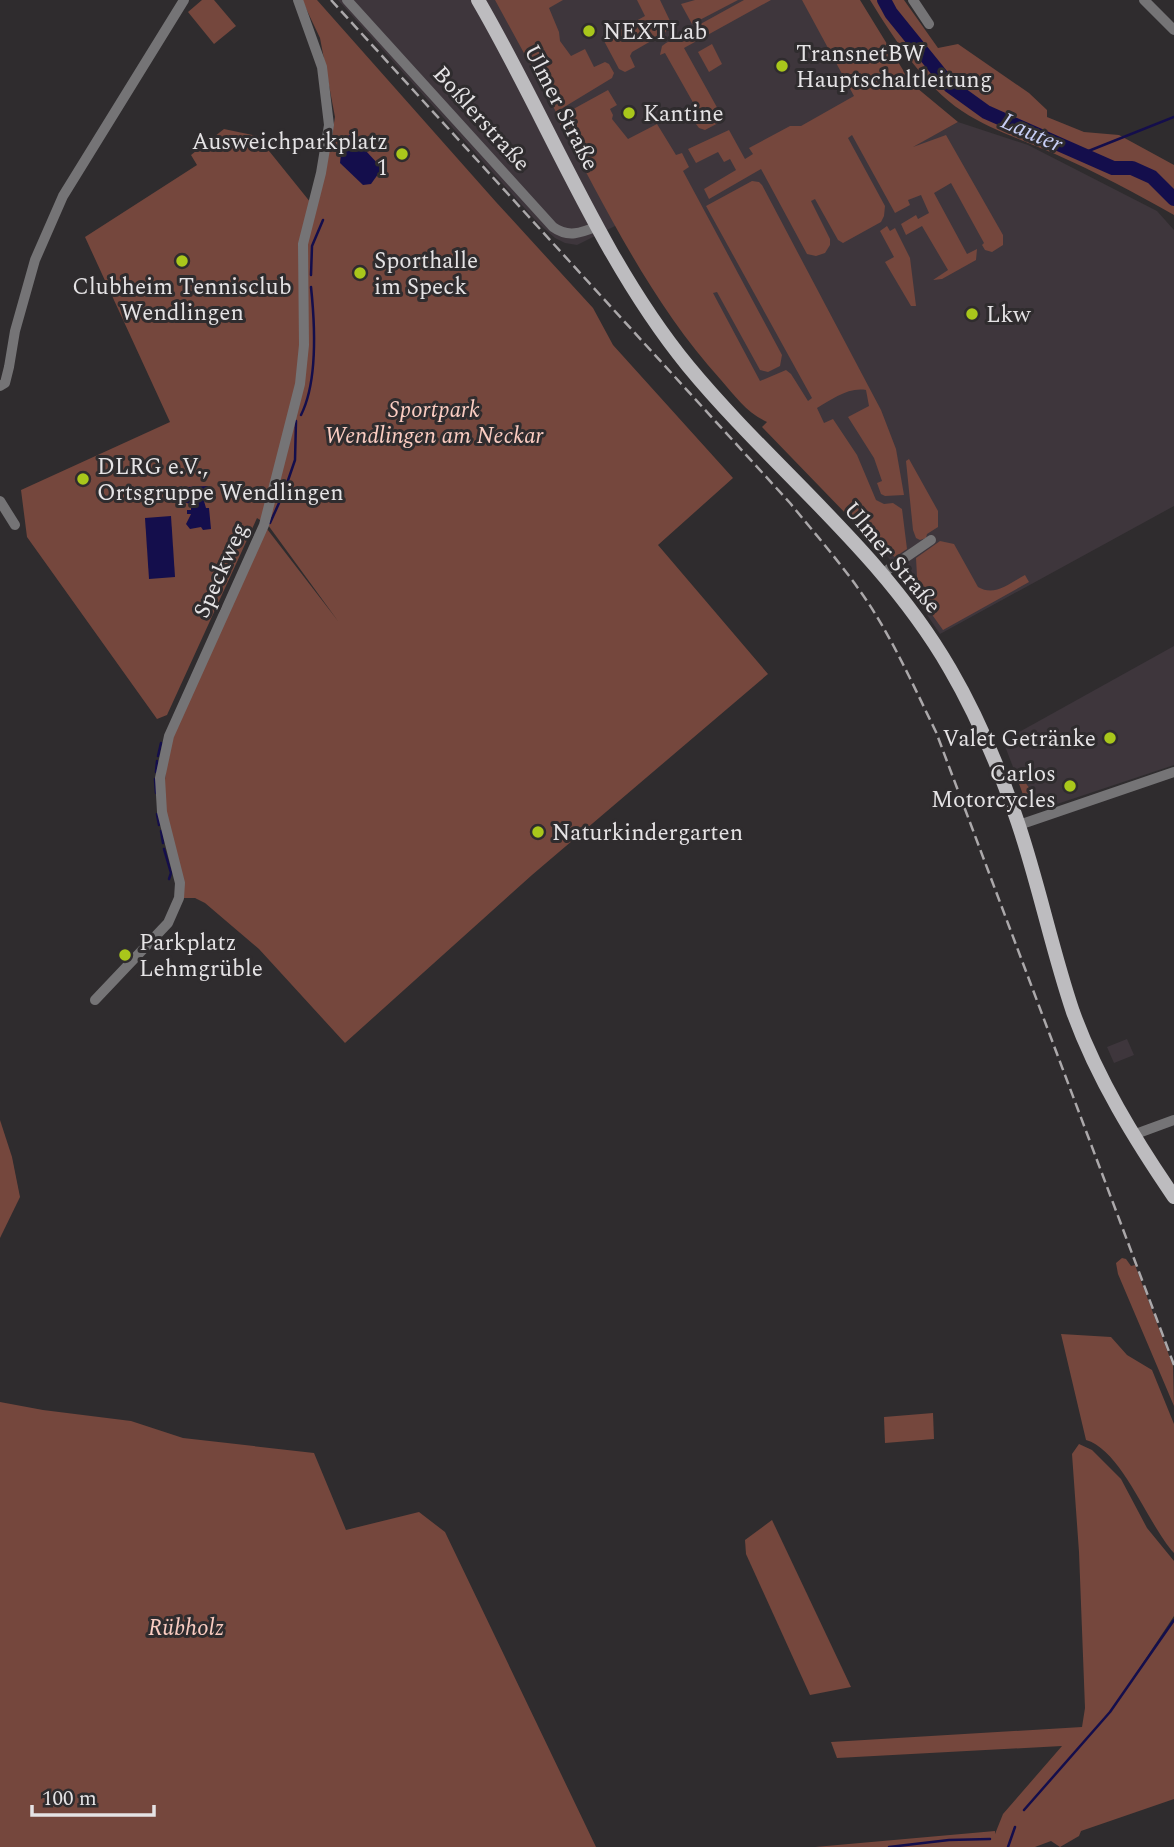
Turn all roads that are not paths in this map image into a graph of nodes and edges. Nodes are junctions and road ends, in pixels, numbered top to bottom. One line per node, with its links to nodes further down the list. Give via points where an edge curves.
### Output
1 (184, 0): 10 (street, via 63,196 35,260 5,383)
2 (298, 0): 17 (street, Speckweg, via 322,67 329,125 303,244 300,384 264,525 169,736 160,778 162,812 180,883 179,898 168,923)
3 (347, 0): 9 (street, Boßlerstraße, via 553,227 572,235)
4 (478, 0): 9 (main road, Ulmer Straße)
5 (913, 0): 7 (street)
6 (1144, 0): 8 (street)
7 (929, 24)
8 (1174, 30)
9 (598, 226): 14 (main road, Ulmer Straße, via 688,365)
10 (0, 386)
11 (0, 501): 12 (street)
12 (15, 525)
13 (931, 540): 14 (street)
14 (883, 573): 16 (main road, Ulmer Straße, via 949,667 985,734)
15 (1174, 772): 16 (street)
16 (1019, 825): 19 (main road, Ulmer Straße, via 1075,1016)
17 (95, 1000)
18 (1174, 1120): 19 (street)
19 (1133, 1135): 20 (main road, Ulmer Straße)
20 (1174, 1197)

